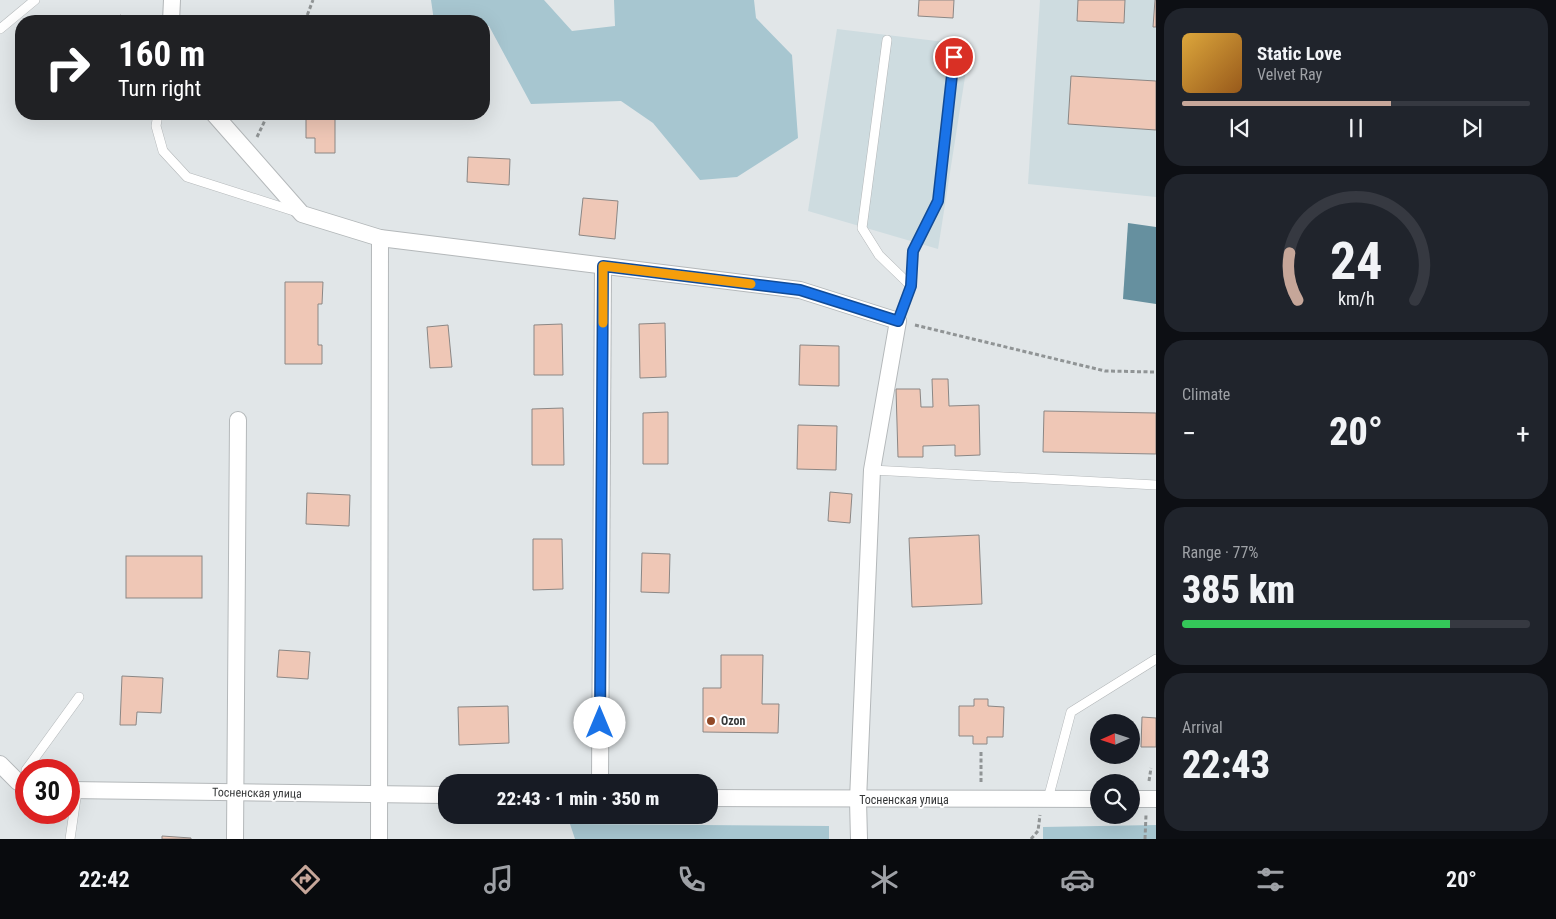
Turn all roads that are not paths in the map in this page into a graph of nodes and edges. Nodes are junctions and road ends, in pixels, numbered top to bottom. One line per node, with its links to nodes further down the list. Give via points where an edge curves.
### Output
1 (35, 0): 3 (lane)
2 (172, 0): 4 (street)
3 (17, 15)
4 (172, 15)
5 (15, 17): 6 (lane)
6 (0, 29)
7 (887, 40): 14 (lane, via 862,228 879,255)
8 (954, 57): 14 (lane, via 938,201 913,251)
9 (157, 120): 11 (lane, via 163,151 187,177)
10 (219, 120): 11 (street)
11 (302, 214): 12 (street)
12 (380, 238): 13 (street); 27 (street)
13 (603, 266): 15 (street, via 800,290); 24 (street)
14 (911, 286): 15 (lane)
15 (898, 321): 17 (street)
16 (238, 420): 26 (street)
17 (872, 470): 18 (lane); 34 (street)
18 (1156, 486)
19 (1156, 659): 30 (lane, via 1071,712)
20 (79, 697): 21 (lane)
21 (36, 759)
22 (0, 764): 23 (street)
23 (15, 772)
24 (600, 774)
25 (80, 790): 26 (street, Тосненская улица)
26 (236, 793): 27 (street, Тосненская улица); 37 (street)
27 (379, 794): 28 (street, Тосненская улица); 38 (street)
28 (438, 795)
29 (718, 798): 34 (street, Тосненская улица)
30 (1048, 799): 31 (street, Тосненская улица); 34 (street, Тосненская улица)
31 (1090, 799)
32 (1140, 799): 33 (street)
33 (1156, 799)
34 (858, 800): 39 (street)
35 (71, 824): 36 (lane)
36 (70, 839)
37 (235, 839)
38 (379, 839)
39 (858, 839)

